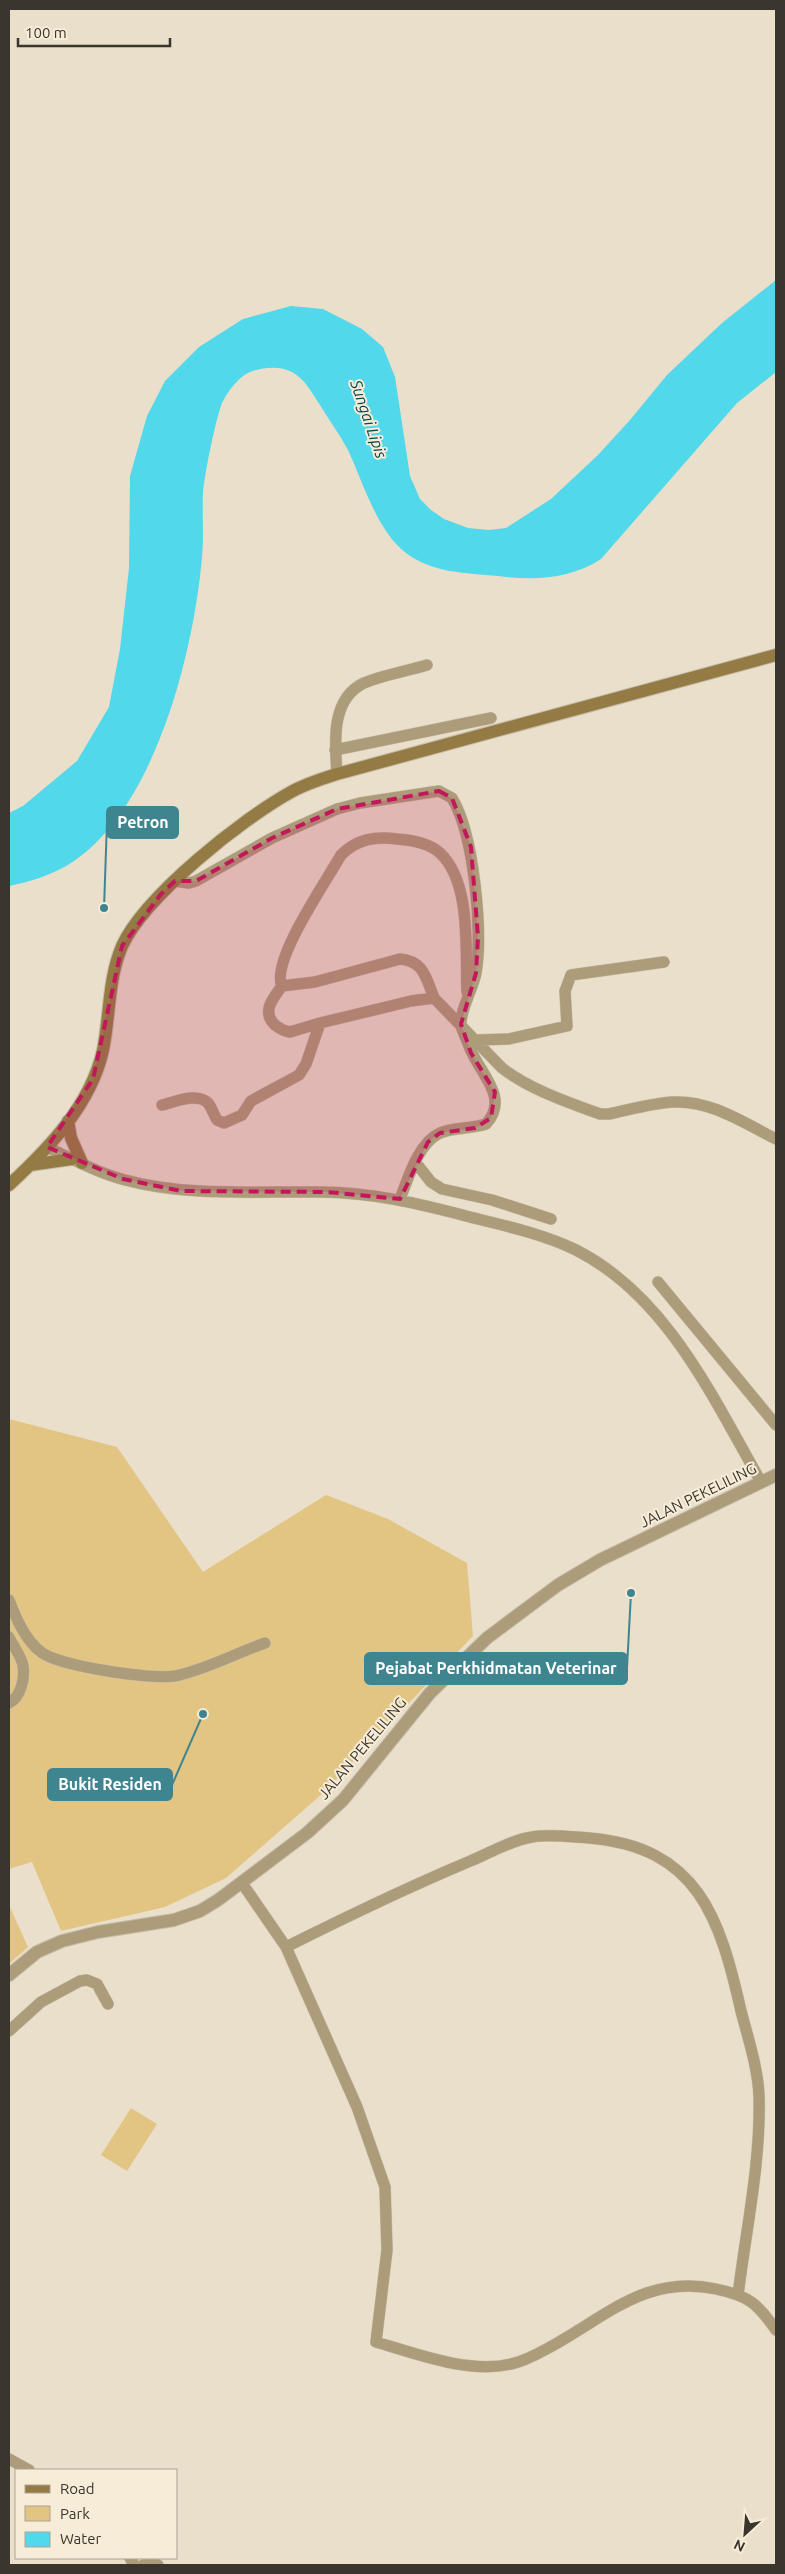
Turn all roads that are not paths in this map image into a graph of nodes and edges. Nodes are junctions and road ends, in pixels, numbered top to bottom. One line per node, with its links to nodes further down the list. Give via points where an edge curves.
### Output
1 (776, 655): 5 (main road)
2 (427, 665): 4 (street, via 357,687 340,713 334,738)
3 (491, 718): 4 (street)
4 (335, 750): 5 (street)
5 (337, 774): 6 (main road, via 292,791 272,803)
6 (175, 881): 10 (street, via 196,881 272,838 337,809 439,791 445,793 457,806 470,847 478,937 476,973); 15 (main road, via 134,927 122,946 98,1066 86,1094)
7 (664, 962): 13 (street, via 571,975 565,990 567,1026 509,1039)
8 (282, 986): 9 (street, via 315,982 400,959 413,961 421,967); 10 (street, via 279,972 285,952 341,855 360,840 388,838 414,841 439,852 457,878 463,907); 11 (street, via 268,1008 273,1024 290,1032)
9 (434, 998): 11 (street); 12 (street)
10 (468, 999): 12 (street)
11 (320, 1023): 14 (street, via 306,1064 298,1075 251,1101 242,1115 220,1123 206,1102 196,1098)
12 (461, 1024): 13 (street); 19 (street, via 471,1053 494,1092 494,1114 481,1126 440,1133 428,1142)
13 (477, 1040): 16 (street, via 512,1075 600,1114 673,1102 702,1105 720,1110)
14 (162, 1105)
15 (68, 1121): 17 (main road); 18 (main road)
16 (776, 1140)
17 (47, 1147): 18 (street); 20 (main road)
18 (77, 1161): 20 (main road); 22 (street, via 123,1180 181,1191 327,1192)
19 (416, 1162): 22 (street); 23 (street, via 431,1182 442,1189 492,1200)
20 (30, 1165): 21 (main road)
21 (9, 1185)
22 (400, 1199): 27 (street, via 549,1239 575,1250 619,1278 691,1360)
23 (551, 1219)
24 (658, 1282): 25 (street)
25 (776, 1426)
26 (776, 1475): 27 (street, JALAN PEKELILING)
27 (762, 1482): 32 (street, JALAN PEKELILING, via 581,1570 495,1632 425,1698 343,1800 307,1833)
28 (9, 1600): 30 (street, via 34,1647 48,1658 130,1674 160,1678 178,1675)
29 (9, 1637): 31 (street, via 23,1665 20,1689)
30 (265, 1643)
31 (9, 1702)
32 (242, 1883): 33 (street); 34 (street, JALAN PEKELILING, via 187,1916 62,1941 37,1952)
33 (286, 1947): 37 (street, via 357,2107 385,2187 387,2250 376,2342 451,2362 476,2366 510,2364 534,2356 649,2291 671,2286 704,2286); 37 (street, via 368,1906 531,1837 613,1842 638,1848 660,1859 706,1902 715,1920 732,1969 759,2085 759,2131)
34 (9, 1975)
35 (108, 2004): 36 (street, via 97,1984 80,1981 41,2002)
36 (9, 2031)
37 (738, 2295): 38 (street, via 761,2308)
38 (775, 2327)
39 (9, 2459): 40 (street)
40 (27, 2469)
41 (143, 2565): 42 (street)
42 (158, 2565)

